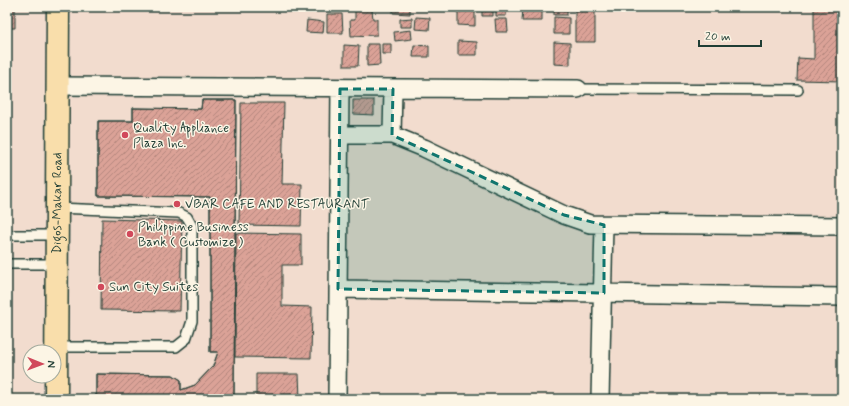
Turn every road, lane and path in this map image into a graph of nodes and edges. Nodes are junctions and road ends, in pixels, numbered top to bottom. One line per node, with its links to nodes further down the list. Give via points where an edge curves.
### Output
1 (58, 7): 2 (main road, Digos-Makar Road)
2 (58, 86): 3 (street); 9 (main road, Digos-Makar Road)
3 (340, 89): 4 (street); 7 (street)
4 (393, 89): 5 (street); 8 (street)
5 (578, 89): 6 (lane)
6 (798, 90)
7 (340, 135): 8 (street); 16 (street)
8 (392, 135): 10 (street, via 564,215 590,224)
9 (57, 208): 13 (main road, Digos-Makar Road); 20 (lane, via 179,212 188,218 192,226 192,321 186,339 176,347)
10 (604, 225): 11 (street); 17 (street)
11 (842, 226)
12 (7, 235): 13 (lane)
13 (57, 235): 15 (main road, Digos-Makar Road)
14 (7, 264): 15 (lane)
15 (57, 264): 19 (main road, Digos-Makar Road)
16 (338, 289): 17 (street); 23 (street)
17 (604, 293): 18 (street); 24 (street)
18 (842, 297)
19 (56, 344)
20 (62, 347)
21 (56, 384): 22 (main road, Digos-Makar Road)
22 (56, 399)
23 (337, 399)
24 (600, 399)

